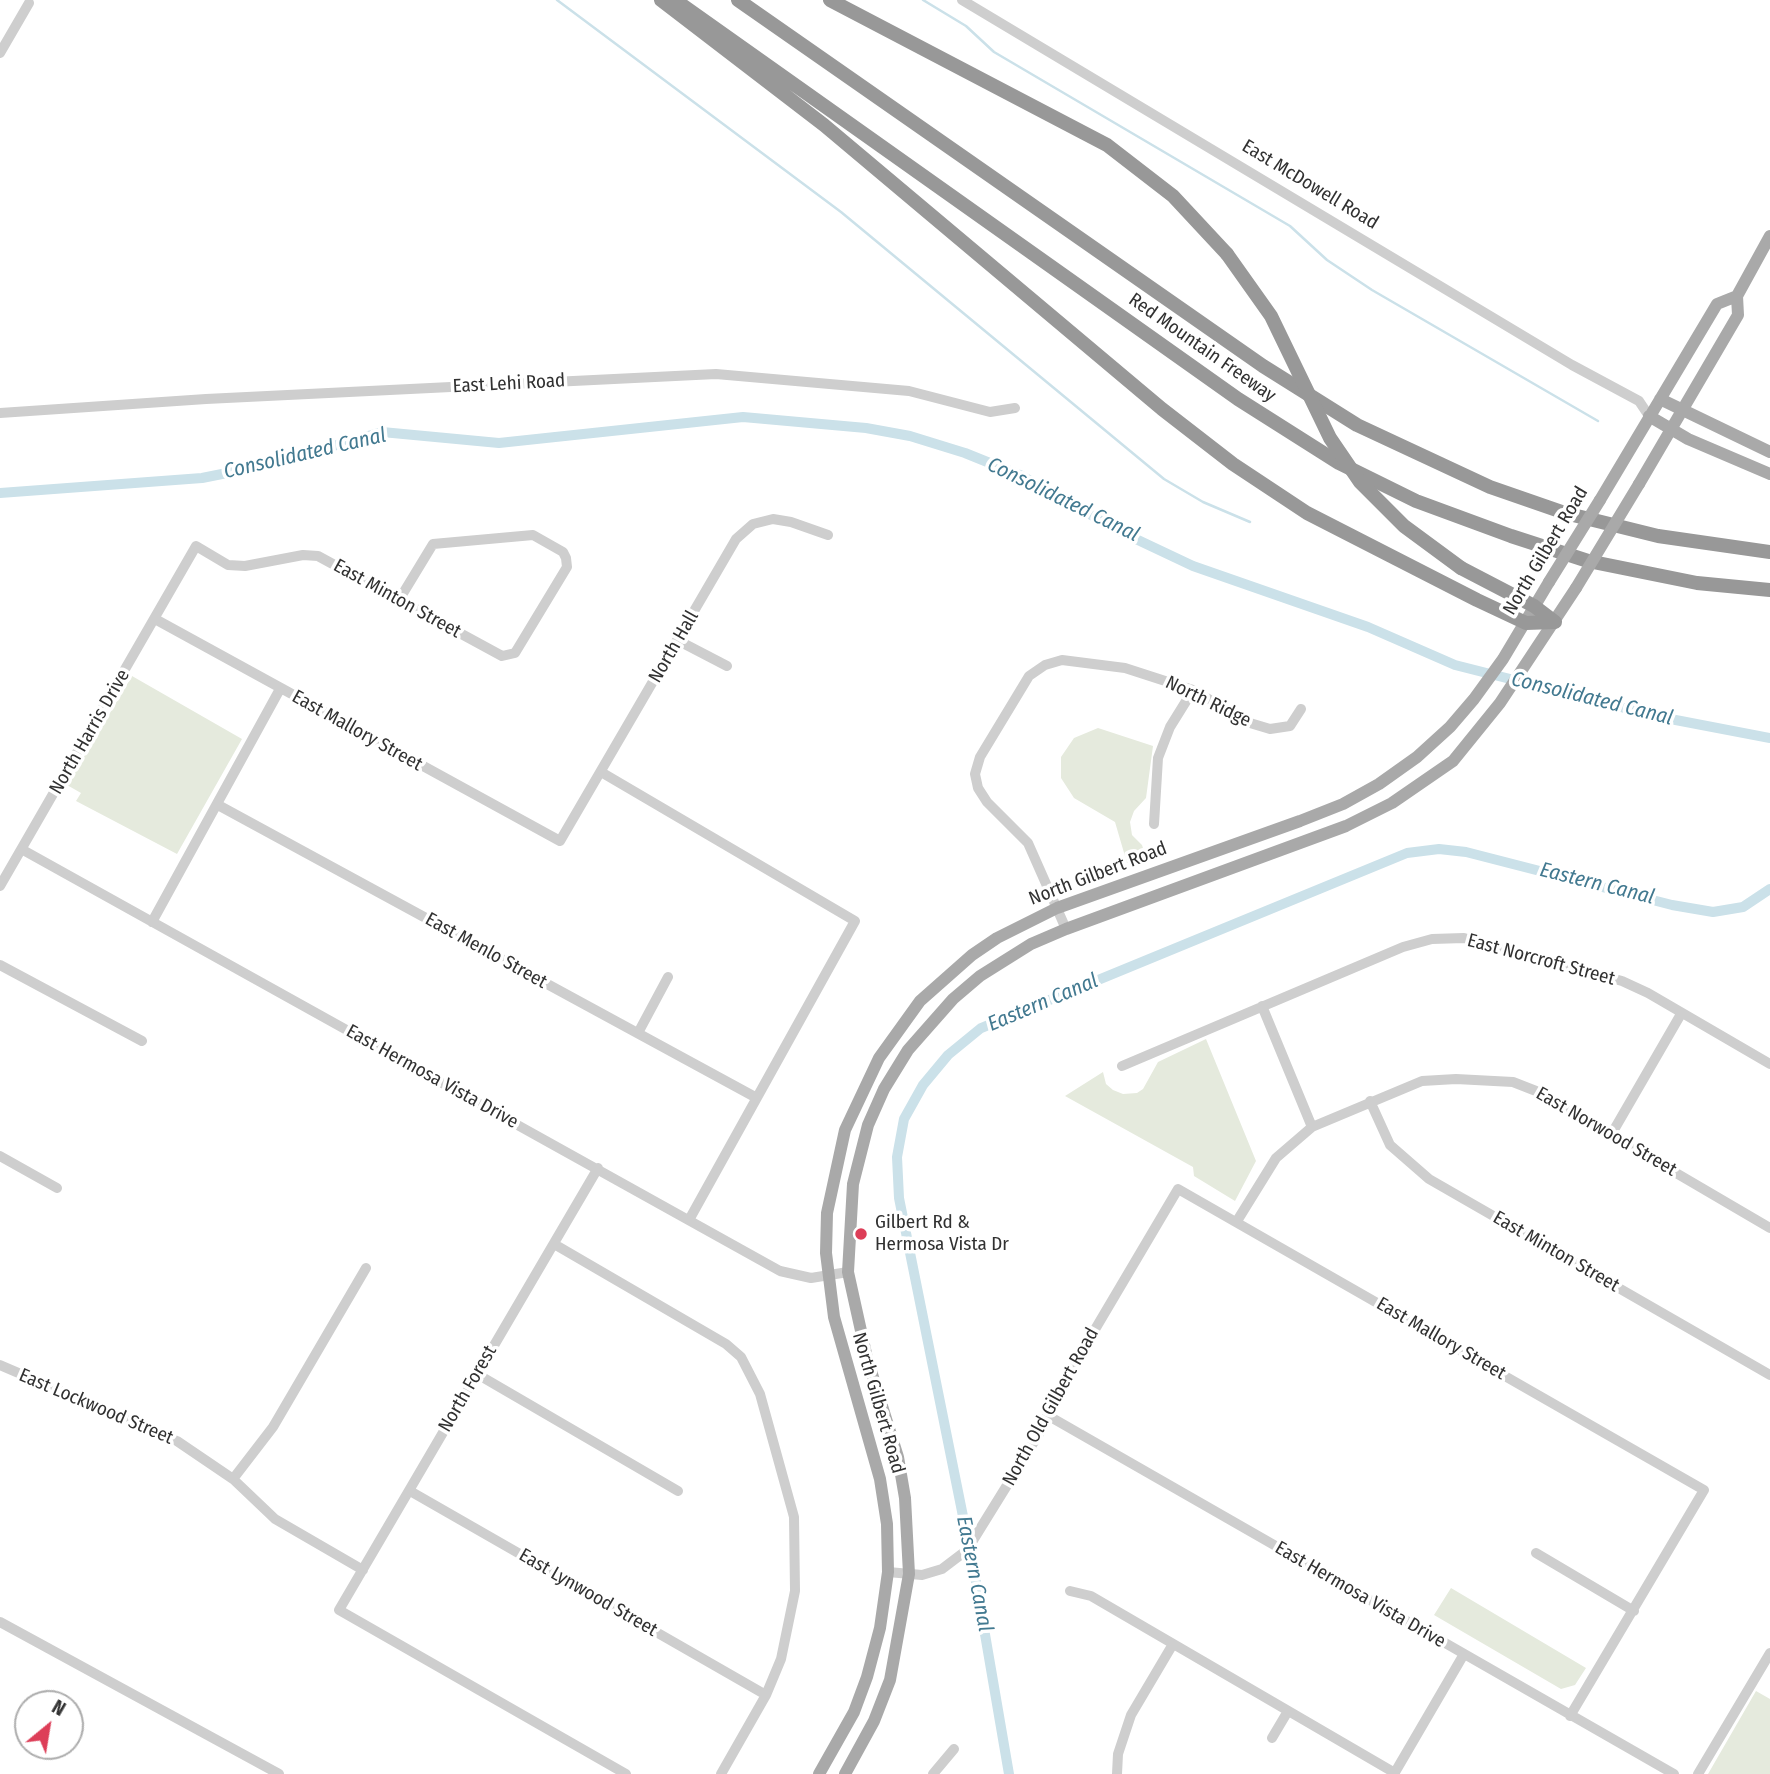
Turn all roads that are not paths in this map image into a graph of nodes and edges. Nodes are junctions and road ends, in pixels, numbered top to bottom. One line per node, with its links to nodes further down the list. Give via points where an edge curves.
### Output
1 (661, 0): 27 (highway, via 824,125 1233,464 1350,536)
2 (675, 0): 22 (highway, Red Mountain Freeway, via 1238,399 1339,463 1416,501 1588,561 1697,583)
3 (738, 0): 21 (highway, Red Mountain Freeway, via 1263,366 1357,425 1490,488 1565,513 1658,536)
4 (830, 0): 24 (highway, bridge, via 1107,145 1172,196 1227,254 1271,316 1330,438 1360,482 1404,526 1461,568)
5 (962, 0): 11 (street, East McDowell Road)
6 (29, 3): 7 (street)
7 (0, 53)
8 (1770, 236): 9 (main road, North Gilbert Road)
9 (1737, 296): 10 (main road, North Gilbert Road, via 1717,304); 13 (main road, North Gilbert Road, via 1738,314)
10 (1660, 399): 11 (street); 13 (main road); 15 (main road, North Gilbert Road)
11 (1639, 401): 15 (street, East McDowell Road)
12 (1015, 408): 14 (street, East Lehi Road, via 990,412 909,391 716,374)
13 (1683, 410): 16 (main road, North Gilbert Road); 17 (main road)
14 (0, 413)
15 (1649, 416): 16 (main road, East McDowell Road); 24 (main road, North Gilbert Road, bridge)
16 (1671, 431): 18 (main road, East McDowell Road); 26 (main road, North Gilbert Road, bridge)
17 (1770, 452)
18 (1770, 474)
19 (828, 535): 28 (street, North Hall, via 773,519 753,524 736,539)
20 (196, 546): 23 (street, East Minton Street, via 228,565 318,556); 25 (street, North Harris Drive)
21 (1770, 552)
22 (1770, 590)
23 (399, 600): 23 (street, East Minton Street, via 433,544 533,535 566,558 567,567 515,653 502,656)
24 (1534, 606): 26 (highway); 27 (main road, North Gilbert Road)
25 (155, 619): 30 (street, East Mallory Street); 37 (street, North Harris Drive)
26 (1555, 622): 27 (highway); 41 (main road, North Gilbert Road, via 1500,703 1453,761 1373,814)
27 (1526, 623): 39 (main road, North Gilbert Road, via 1450,727 1379,784 1343,804)
28 (677, 640): 29 (street); 33 (street, North Hall)
29 (727, 666)
30 (280, 689): 34 (street); 36 (street, East Mallory Street)
31 (1193, 690): 32 (street, North Ridge, via 1250,723 1270,729 1290,726); 35 (street, via 1170,727 1158,758); 39 (street, North Ridge, via 1125,668 1062,660 1029,676 980,757 975,774 987,802 1028,843)
32 (1301, 709)
33 (601, 772): 36 (street, North Hall); 50 (street, via 855,921)
34 (218, 805): 40 (street); 46 (street, East Menlo Street)
35 (1154, 824)
36 (560, 841)
37 (23, 850): 38 (street, North Harris Drive); 40 (street, East Hermosa Vista Drive)
38 (0, 886)
39 (1057, 908): 41 (street, North Ridge); 64 (main road, North Gilbert Road, via 997,938 956,968 920,1001 878,1058 850,1118 834,1169 827,1213)
40 (152, 922): 55 (street, East Hermosa Vista Drive)
41 (1066, 929): 63 (main road, North Gilbert Road, via 1003,960 971,984 929,1023 884,1089 868,1125 853,1184)
42 (0, 965): 47 (street)
43 (668, 977): 46 (street)
44 (1262, 1006): 45 (street, East Norcroft Street, via 1403,947 1432,939 1464,938 1622,981); 49 (street, East Norcroft Street); 52 (street)
45 (1682, 1014): 48 (street, East Norcroft Street); 53 (street)
46 (638, 1033): 50 (street, East Menlo Street)
47 (142, 1041)
48 (1770, 1064)
49 (1122, 1066)
50 (755, 1097): 58 (street)
51 (1370, 1101): 52 (street, East Norwood Street); 53 (street, East Norwood Street, via 1422,1081 1513,1082); 67 (street, East Minton Street, via 1390,1144 1429,1179)
52 (1312, 1127): 59 (street, East Norwood Street, via 1276,1158)
53 (1611, 1135): 60 (street, East Norwood Street)
54 (0, 1156): 56 (street)
55 (598, 1168): 58 (street, East Hermosa Vista Drive); 61 (street, North Forest)
56 (57, 1188)
57 (1178, 1189): 59 (street, East Mallory Street); 68 (street, North Old Gilbert Road)
58 (689, 1220): 64 (street, East Hermosa Vista Drive, via 780,1270 798,1276)
59 (1237, 1221): 77 (street, East Mallory Street, via 1704,1490)
60 (1770, 1228)
61 (554, 1244): 66 (street, North Forest); 82 (street, via 726,1344 741,1357 760,1394 794,1517 795,1591 790,1627)
62 (366, 1268): 69 (street, via 273,1427)
63 (848, 1272): 64 (street, East Hermosa Vista Drive); 75 (main road, North Gilbert Road, via 867,1358 898,1457)
64 (827, 1275): 74 (main road, North Gilbert Road, via 846,1363 880,1479)
65 (0, 1365): 69 (street, East Lockwood Street, via 177,1441)
66 (477, 1374): 70 (street, North Forest); 71 (street)
67 (1770, 1375)
68 (1047, 1415): 75 (street, North Old Gilbert Road, via 978,1534 956,1561 942,1569); 81 (street, East Hermosa Vista Drive)
69 (233, 1479): 73 (street, East Lockwood Street, via 275,1519)
70 (410, 1491): 73 (street, North Forest); 82 (street, East Lynwood Street)
71 (678, 1491)
72 (1536, 1553): 77 (street)
73 (363, 1570): 89 (street, North Forest, via 339,1610)
74 (888, 1572): 75 (street, North Old Gilbert Road); 91 (main road, North Gilbert Road, via 867,1677 854,1712)
75 (909, 1574): 92 (main road, North Gilbert Road, via 890,1680)
76 (1070, 1591): 79 (street, via 1091,1596)
77 (1634, 1611): 84 (street)
78 (0, 1622): 88 (street)
79 (1174, 1644): 83 (street); 94 (street, via 1131,1715)
80 (1770, 1653): 96 (street)
81 (1464, 1654): 84 (street, East Hermosa Vista Drive); 87 (street)
82 (766, 1695): 90 (street)
83 (1287, 1711): 85 (street); 87 (street)
84 (1570, 1716): 95 (street, East Hermosa Vista Drive)
85 (1272, 1738)
86 (954, 1749): 93 (street)
87 (1394, 1773)
88 (279, 1774)
89 (626, 1774)
90 (721, 1774)
91 (819, 1774)
92 (845, 1774)
93 (933, 1774)
94 (1117, 1774)
95 (1674, 1774)
96 (1698, 1774)

